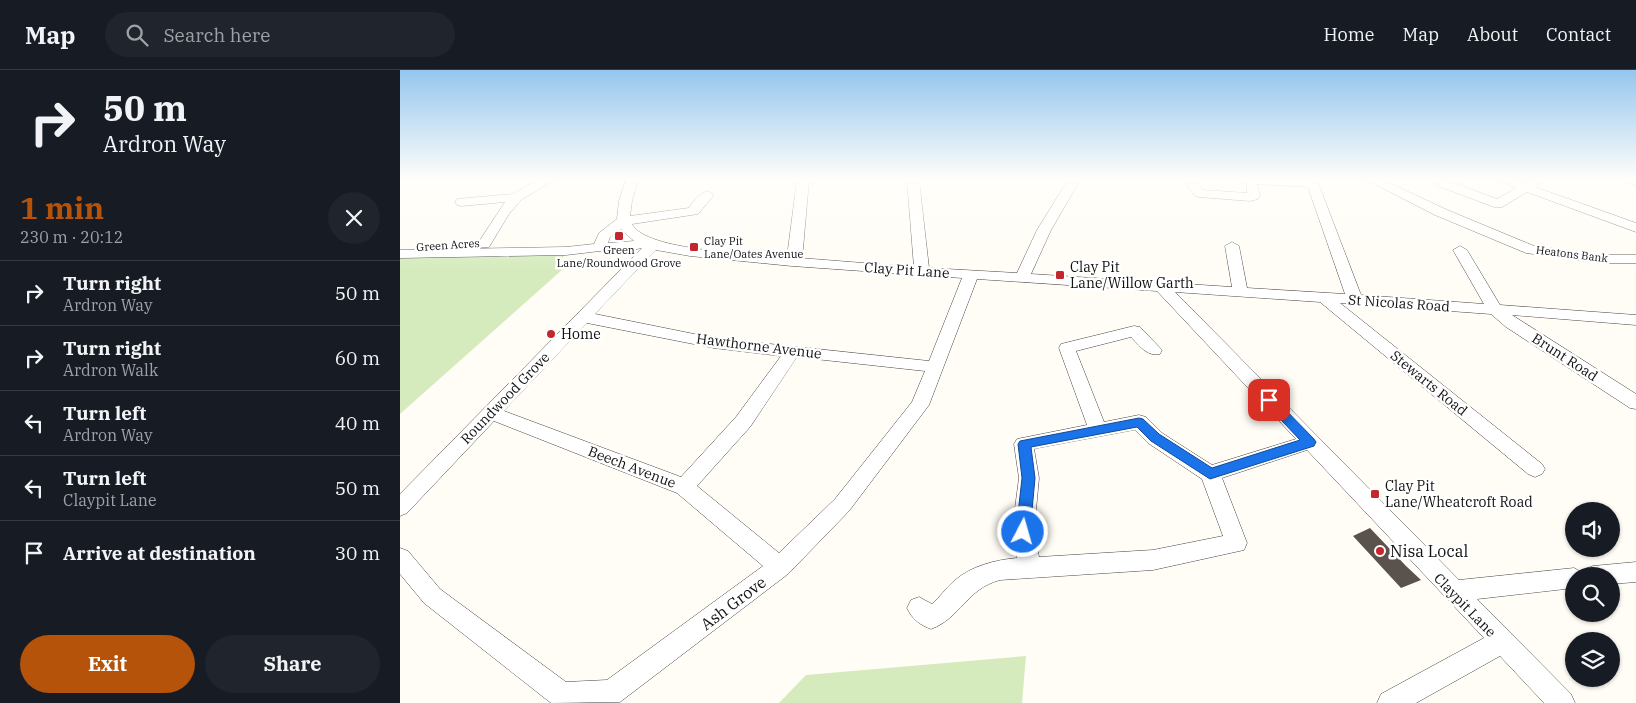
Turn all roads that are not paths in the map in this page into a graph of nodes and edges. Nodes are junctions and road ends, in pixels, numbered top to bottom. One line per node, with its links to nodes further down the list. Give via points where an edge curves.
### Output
1 (506, 210): 15 (street, Green Acres, via 484,244)
2 (624, 210): 10 (street)
3 (694, 210): 10 (street)
4 (800, 210): 18 (street)
5 (916, 210): 19 (street)
6 (1056, 210): 21 (street)
7 (1322, 210): 25 (street)
8 (1435, 210): 17 (street, Heatons Bank, via 1531,250 1600,260)
9 (1585, 210): 11 (street)
10 (623, 221): 12 (street, via 630,233); 14 (street, via 609,230)
11 (1636, 228)
12 (650, 244): 14 (street); 18 (street, Clay Pit Lane); 27 (street, Roundwood Grove)
13 (1232, 246): 23 (street)
14 (600, 247): 15 (street, via 566,251)
15 (403, 250)
16 (1460, 250): 26 (street)
17 (1636, 259)
18 (792, 262): 19 (street, Clay Pit Lane)
19 (922, 271): 20 (street, Clay Pit Lane)
20 (971, 275): 21 (street, Clay Pit Lane); 31 (street, Ash Grove)
21 (1022, 278): 22 (street, Clay Pit Lane)
22 (1162, 288): 23 (street, St Nicolas Road); 35 (street, Claypit Lane)
23 (1241, 293): 24 (street, St Nicolas Road)
24 (1323, 297): 25 (street, St Nicolas Road); 36 (street, Stewarts Road)
25 (1355, 300): 26 (street, St Nicolas Road)
26 (1495, 309): 28 (street, St Nicolas Road); 32 (street, Brunt Road)
27 (583, 317): 30 (street, Hawthorne Avenue, via 714,343); 33 (street, Roundwood Grove)
28 (1636, 320)
29 (1154, 350): 34 (street, via 1134,331 1067,348)
30 (793, 351): 31 (street, Hawthorne Avenue); 38 (street, via 744,422)
31 (936, 367): 41 (street, Ash Grove, via 920,405 842,505)
32 (1636, 404)
33 (491, 413): 38 (street, Beech Avenue); 39 (street, Roundwood Grove)
34 (1098, 430): 37 (street, via 1139,422 1155,438); 42 (street, via 1024,444 1029,478 1023,532)
35 (1310, 442): 37 (street); 46 (street, Claypit Lane)
36 (1535, 469)
37 (1210, 474): 42 (street, via 1236,543 1153,560)
38 (684, 488): 41 (street, Beech Avenue)
39 (400, 507)
40 (400, 558): 41 (street, Ash Grove, via 432,596 562,695 611,693)
41 (780, 567)
42 (1030, 567): 47 (street, via 1009,567 976,579 958,593 942,613 931,618)
43 (1636, 572): 44 (street)
44 (1620, 573)
45 (1565, 579): 46 (street)
46 (1452, 591): 48 (street, Claypit Lane)
47 (919, 608)
48 (1501, 642): 49 (street); 50 (street, Claypit Lane)
49 (1390, 703)
50 (1562, 703)

